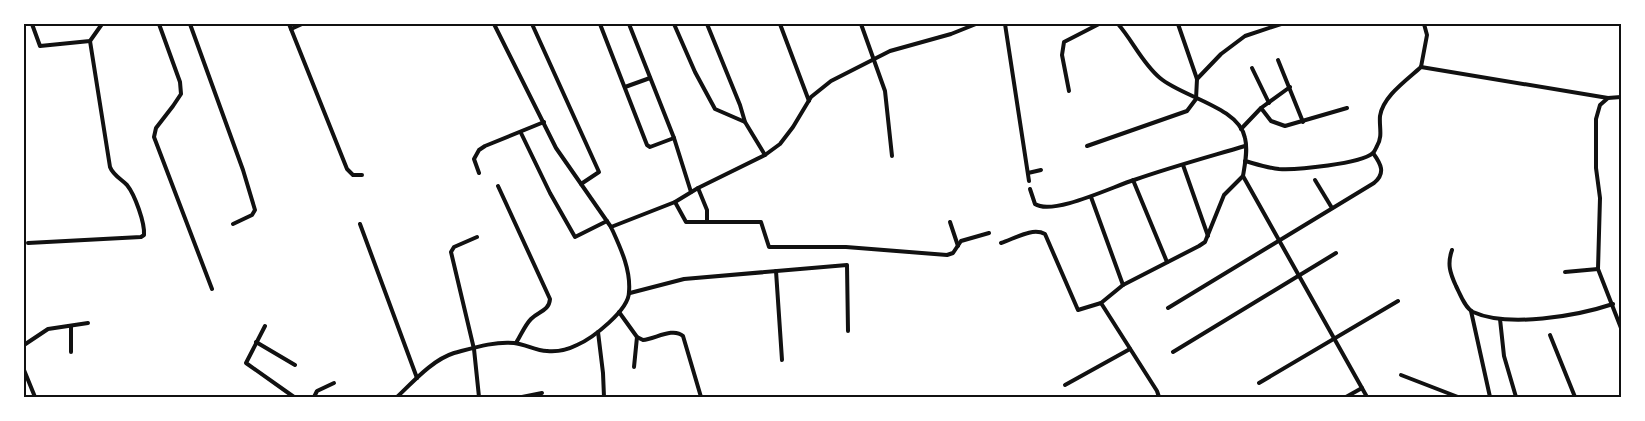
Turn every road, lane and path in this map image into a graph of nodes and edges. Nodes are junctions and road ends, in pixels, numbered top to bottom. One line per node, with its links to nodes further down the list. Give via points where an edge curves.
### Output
1 (32, 24): 23 (street, via 40,46)
2 (102, 24): 23 (street)
3 (159, 24): 90 (street, via 180,82 181,94 159,123 154,137)
4 (190, 24): 72 (street, via 255,210)
5 (302, 24): 21 (street)
6 (494, 24): 40 (street)
7 (532, 24): 61 (street, via 599,172)
8 (600, 24): 30 (street)
9 (629, 24): 28 (street)
10 (674, 24): 41 (street, via 715,109)
11 (707, 24): 41 (street)
12 (780, 24): 36 (street)
13 (861, 24): 24 (street)
14 (976, 24): 24 (street)
15 (1005, 24): 55 (street)
16 (1099, 24): 32 (street, via 1067,40 1062,46)
17 (1118, 24): 35 (street, via 1159,78)
18 (1178, 24): 29 (street)
19 (1281, 24): 22 (street)
20 (1424, 24): 26 (street, via 1427,35)
21 (290, 26): 56 (street, via 348,169 352,176)
22 (1267, 26): 29 (street, via 1232,44)
23 (90, 41): 79 (street, via 110,168 131,192 144,235)
24 (873, 59): 36 (street, via 831,81); 50 (street, via 887,97)
25 (1278, 60): 31 (street)
26 (1422, 67): 34 (street); 48 (street, via 1387,101 1380,115 1381,133)
27 (1252, 68): 37 (street)
28 (650, 78): 30 (street); 45 (street)
29 (1196, 79): 35 (street)
30 (625, 87): 45 (street, via 648,147)
31 (1290, 87): 37 (street); 42 (street)
32 (1069, 91)
33 (1621, 97): 34 (street)
34 (1608, 98): 85 (street, via 1600,105 1596,119 1600,198)
35 (1196, 99): 43 (street, via 1229,115); 46 (street, via 1187,111)
36 (809, 100): 49 (street, via 780,144)
37 (1269, 103): 38 (street)
38 (1261, 108): 42 (street, via 1277,124 1285,126); 43 (street)
39 (1347, 108): 42 (street)
40 (544, 122): 44 (street); 61 (street, via 556,148)
41 (745, 122): 49 (street)
42 (1303, 122)
43 (1242, 129): 47 (street)
44 (521, 133): 54 (street, via 479,150 474,159); 69 (street, via 575,237)
45 (674, 138): 65 (street)
46 (1087, 146)
47 (1245, 146): 51 (street); 52 (street)
48 (1373, 153): 51 (street, via 1312,168 1279,169); 68 (street, via 1382,165 1379,179)
49 (765, 155): 63 (street)
50 (892, 156)
51 (1245, 161): 57 (street)
52 (1183, 165): 58 (street); 76 (street)
53 (1041, 170): 55 (street)
54 (479, 173)
55 (1028, 173): 60 (street)
56 (362, 175)
57 (1243, 176): 76 (street, via 1224,195); 78 (street)
58 (1133, 180): 66 (street); 84 (street)
59 (1315, 180): 68 (street)
60 (1029, 181)
61 (581, 184): 69 (street)
62 (498, 186): 109 (street, via 550,299 549,306 531,319)
63 (698, 188): 65 (street); 70 (street, via 707,210)
64 (1030, 189): 66 (street, via 1035,204 1041,207)
65 (691, 192): 67 (street)
66 (1091, 197): 89 (street)
67 (675, 202): 70 (street, via 686,222); 74 (street)
68 (1332, 208): 78 (street)
69 (607, 221): 74 (street)
70 (707, 222): 81 (street, via 761,222 769,247 835,246 947,255)
71 (950, 222): 81 (street)
72 (234, 224)
73 (360, 224): 120 (street)
74 (611, 227): 91 (street, via 625,256)
75 (988, 232): 81 (street, via 966,239)
76 (1208, 236): 84 (street, via 1199,246)
77 (477, 237): 111 (street, via 454,247 451,252)
78 (1279, 240): 88 (street); 95 (street)
79 (28, 243)
80 (1001, 244): 93 (street, via 1040,231 1045,234 1078,310)
81 (958, 246)
82 (1452, 250): 96 (street, via 1448,260 1453,278)
83 (1336, 253): 88 (street)
84 (1167, 262): 89 (street)
85 (1598, 269): 87 (street); 94 (street)
86 (776, 271): 91 (street, via 684,279); 103 (street, via 847,265); 115 (street)
87 (1565, 272)
88 (1299, 276): 107 (street); 114 (street)
89 (1123, 285): 93 (street)
90 (212, 289)
91 (630, 293): 97 (street, via 626,305)
92 (1398, 301): 107 (street)
93 (1101, 303): 112 (street)
94 (1613, 304): 98 (street, via 1571,315); 102 (street)
95 (1168, 308)
96 (1471, 311): 98 (street); 138 (street)
97 (619, 312): 104 (street); 106 (street)
98 (1500, 319): 139 (street, via 1504,356)
99 (88, 323): 100 (street)
100 (71, 326): 110 (street, via 48,329); 113 (street)
101 (265, 326): 108 (street)
102 (1621, 328)
103 (848, 331)
104 (598, 332): 109 (street, via 563,350 547,351); 132 (street)
105 (1550, 335): 140 (street)
106 (637, 337): 117 (street); 133 (street, via 643,340 680,333)
107 (1334, 339): 122 (street); 124 (street)
108 (256, 342): 116 (street); 127 (street, via 246,363)
109 (516, 343): 111 (street)
110 (24, 345)
111 (474, 349): 120 (street, via 452,354); 130 (street)
112 (1130, 349): 123 (street); 134 (street)
113 (71, 352)
114 (1173, 352)
115 (782, 360)
116 (295, 365)
117 (634, 367)
118 (24, 370): 126 (street)
119 (1401, 375): 137 (street)
120 (417, 378): 129 (street)
121 (334, 383): 128 (street, via 318,391)
122 (1259, 383)
123 (1065, 385)
124 (1362, 388): 135 (street); 136 (street)
125 (542, 393): 131 (street)
126 (35, 397)
127 (294, 397)
128 (314, 397)
129 (397, 397)
130 (479, 397)
131 (522, 397)
132 (604, 397)
133 (701, 397)
134 (1158, 397)
135 (1346, 397)
136 (1367, 397)
137 (1458, 397)
138 (1490, 397)
139 (1516, 397)
140 (1576, 397)

